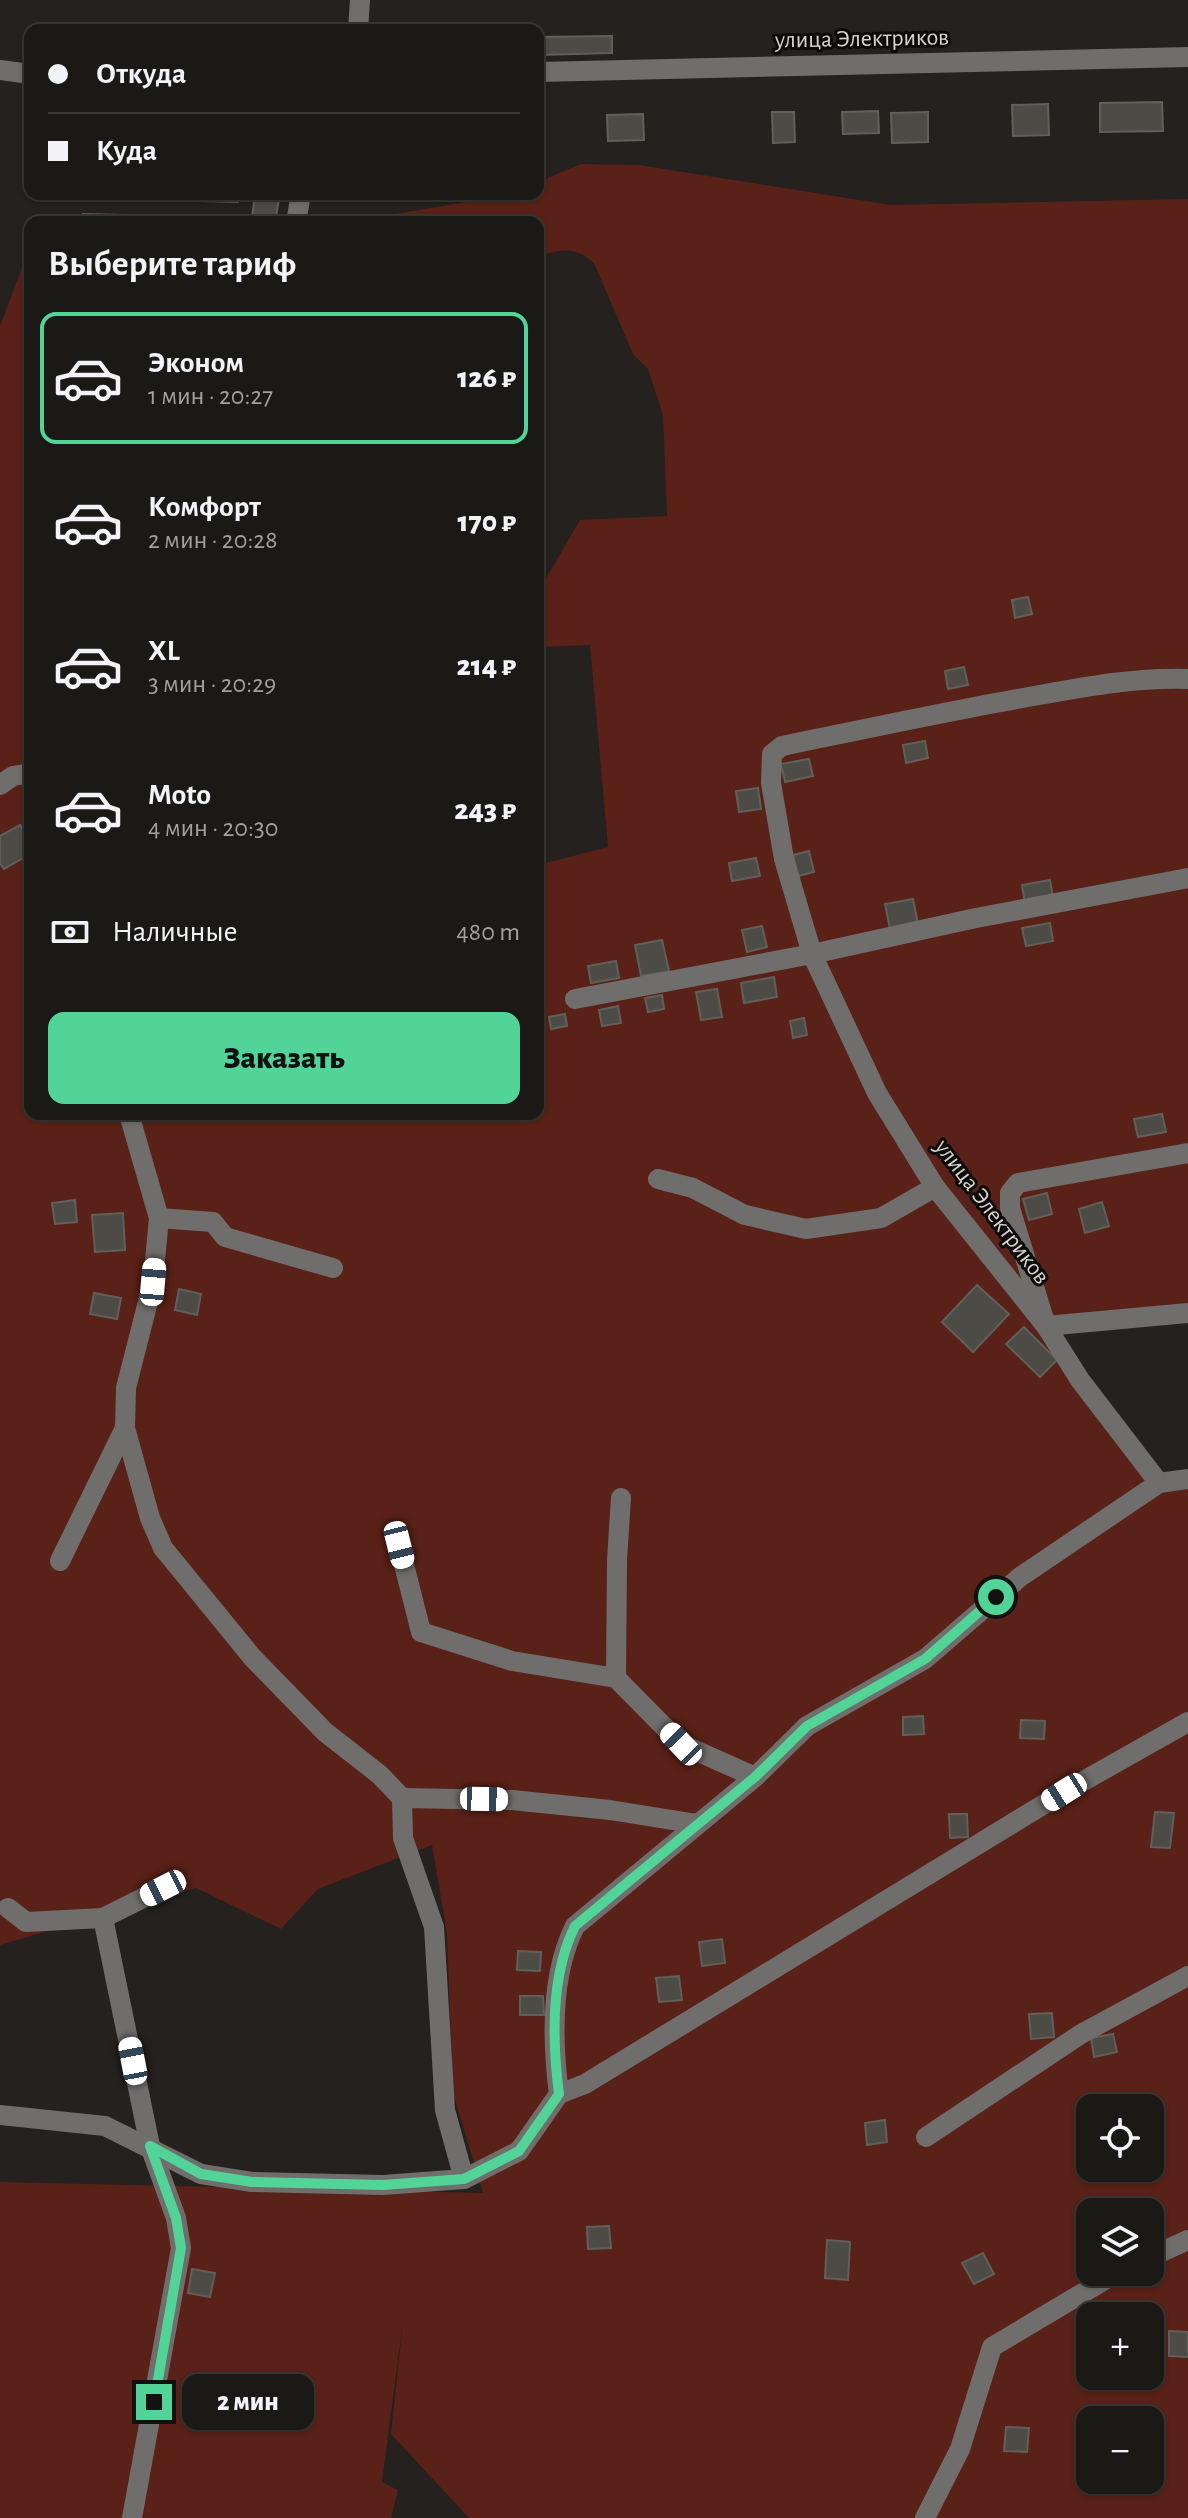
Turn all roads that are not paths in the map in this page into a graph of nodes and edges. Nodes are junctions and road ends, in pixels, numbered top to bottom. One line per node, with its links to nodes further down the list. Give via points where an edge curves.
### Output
1 (360, 0): 2 (street)
2 (358, 24)
3 (1188, 57): 5 (street, улица Электриков)
4 (0, 70): 6 (street)
5 (544, 72)
6 (24, 73)
7 (1188, 679): 11 (street, улица Электриков, via 1088,686 782,746 772,754 771,783 784,859)
8 (24, 774): 9 (street)
9 (0, 785)
10 (1188, 878): 11 (street)
11 (812, 954): 12 (street); 16 (street, улица Электриков, via 877,1093)
12 (575, 999)
13 (131, 1120): 17 (street)
14 (1188, 1153): 20 (street, via 1018,1183 1010,1193 1010,1208)
15 (658, 1179): 16 (street, via 693,1188 745,1215 806,1229 881,1218)
16 (935, 1187): 20 (street, улица Электриков)
17 (159, 1218): 18 (street, via 213,1222 225,1237); 21 (street, via 153,1282 126,1388)
18 (333, 1268)
19 (1188, 1313): 20 (street)
20 (1046, 1326): 23 (street, улица Электриков)
21 (125, 1428): 26 (street); 30 (street, via 163,1548 252,1657 325,1732)
22 (1188, 1479): 23 (street)
23 (1159, 1483): 29 (street, via 1020,1577 925,1659 807,1726)
24 (621, 1498): 27 (street)
25 (399, 1545): 27 (street, via 421,1632 512,1661)
26 (60, 1561)
27 (616, 1678): 29 (street, via 681,1744)
28 (1188, 1722): 36 (street, via 585,2084)
29 (755, 1777): 31 (street)
30 (402, 1798): 31 (street, via 512,1800); 40 (street, via 403,1838 434,1927 445,2110)
31 (697, 1824): 36 (street, via 575,1926 559,1969 554,2055)
32 (163, 1888): 34 (street)
33 (8, 1908): 34 (street, via 26,1922)
34 (103, 1918): 39 (street)
35 (1188, 1976): 38 (street, via 1081,2034)
36 (559, 2094): 40 (street, via 519,2151)
37 (0, 2115): 39 (street, via 105,2126)
38 (926, 2137)
39 (150, 2146): 40 (street, via 201,2174 252,2182 383,2185); 44 (street, via 181,2248)
40 (464, 2179)
41 (1188, 2240): 42 (street)
42 (1164, 2251)
43 (1094, 2286): 45 (street, via 992,2347 960,2449)
44 (132, 2518)
45 (925, 2518)

